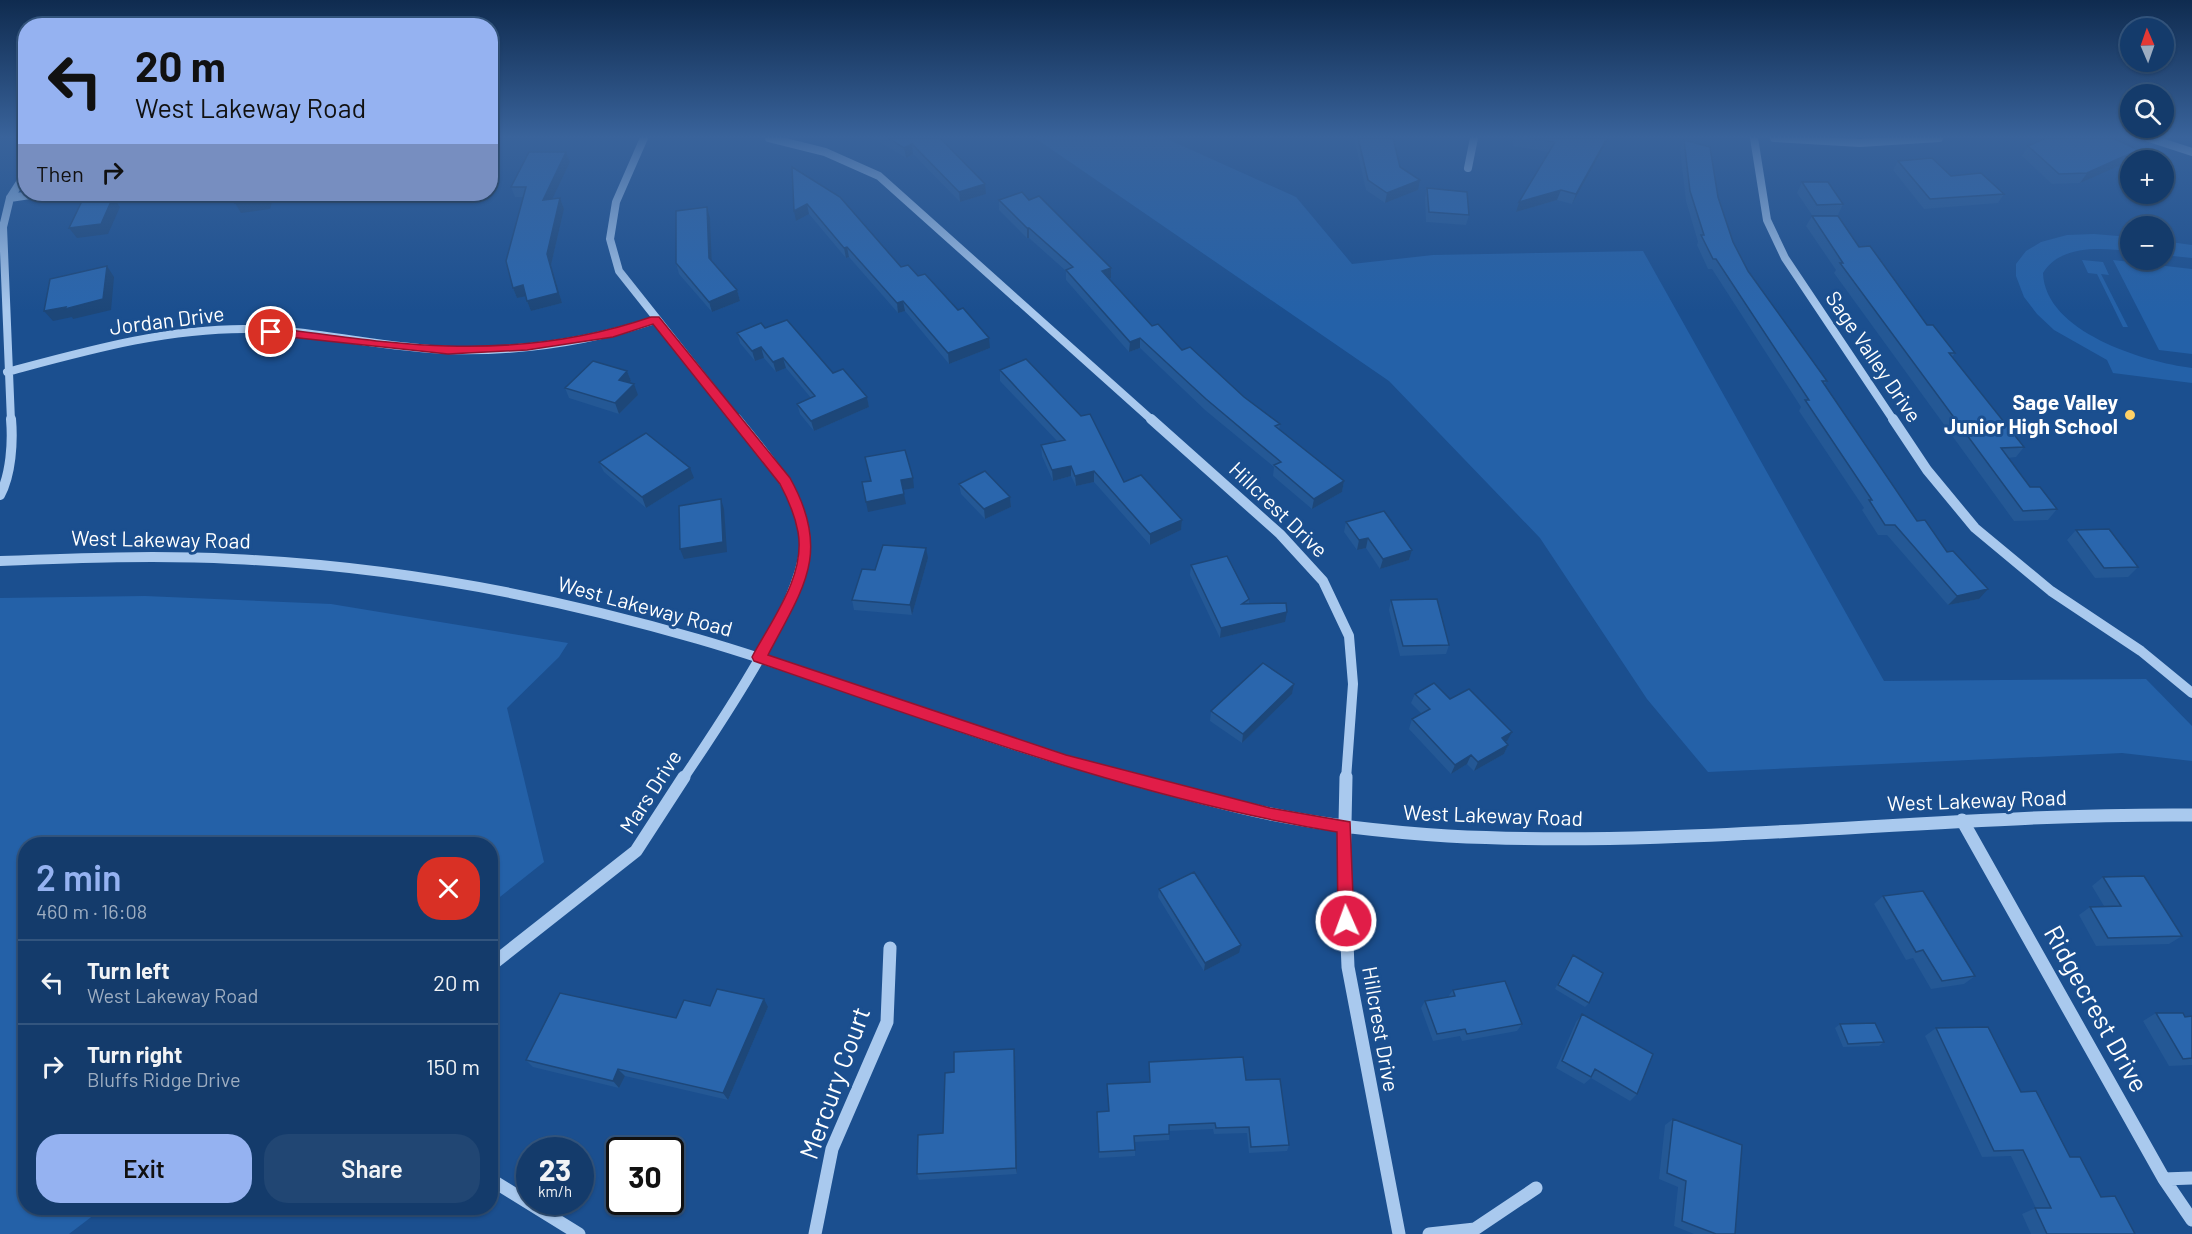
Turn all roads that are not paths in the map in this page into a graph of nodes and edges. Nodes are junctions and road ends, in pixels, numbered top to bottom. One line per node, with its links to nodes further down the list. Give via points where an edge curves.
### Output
1 (619, 196): 6 (street, Mars Drive, via 610,239 619,271)
2 (901, 196): 14 (street, Hillcrest Drive, via 1280,534 1323,581 1349,636 1353,684)
3 (1763, 196): 11 (street, Sage Valley Drive, via 1767,220 1785,258 1927,470 1975,528 2051,591 2141,651)
4 (18, 197): 5 (street)
5 (10, 198): 7 (street, via 3,227)
6 (655, 320): 7 (street, Jordan Drive, via 613,334 527,347 448,350 249,329 176,334 106,346); 10 (street, Mars Drive, via 786,482 798,508 805,534 796,588)
7 (7, 372): 8 (street, via 12,433 5,486)
8 (0, 495)
9 (0, 561): 10 (street, West Lakeway Road, via 104,557 235,559 330,566 600,613)
10 (759, 657): 14 (street, West Lakeway Road, via 1066,762 1270,814); 16 (street, Mars Drive, via 636,851)
11 (2192, 693)
12 (2192, 814): 13 (street, West Lakeway Road)
13 (1962, 820): 14 (street, West Lakeway Road, via 1594,839 1453,838); 18 (street, Ridgecrest Drive)
14 (1345, 827): 24 (street, Hillcrest Drive, via 1348,967)
15 (890, 948): 23 (street, Mercury Court, via 887,1022 832,1149)
16 (498, 960)
17 (2192, 1178): 18 (street)
18 (2164, 1179): 21 (street, Ridgecrest Drive)
19 (498, 1184): 22 (street)
20 (1536, 1188): 25 (street, via 1476,1229)
21 (2192, 1220)
22 (579, 1234)
23 (815, 1234)
24 (1398, 1234)
25 (1429, 1234)

